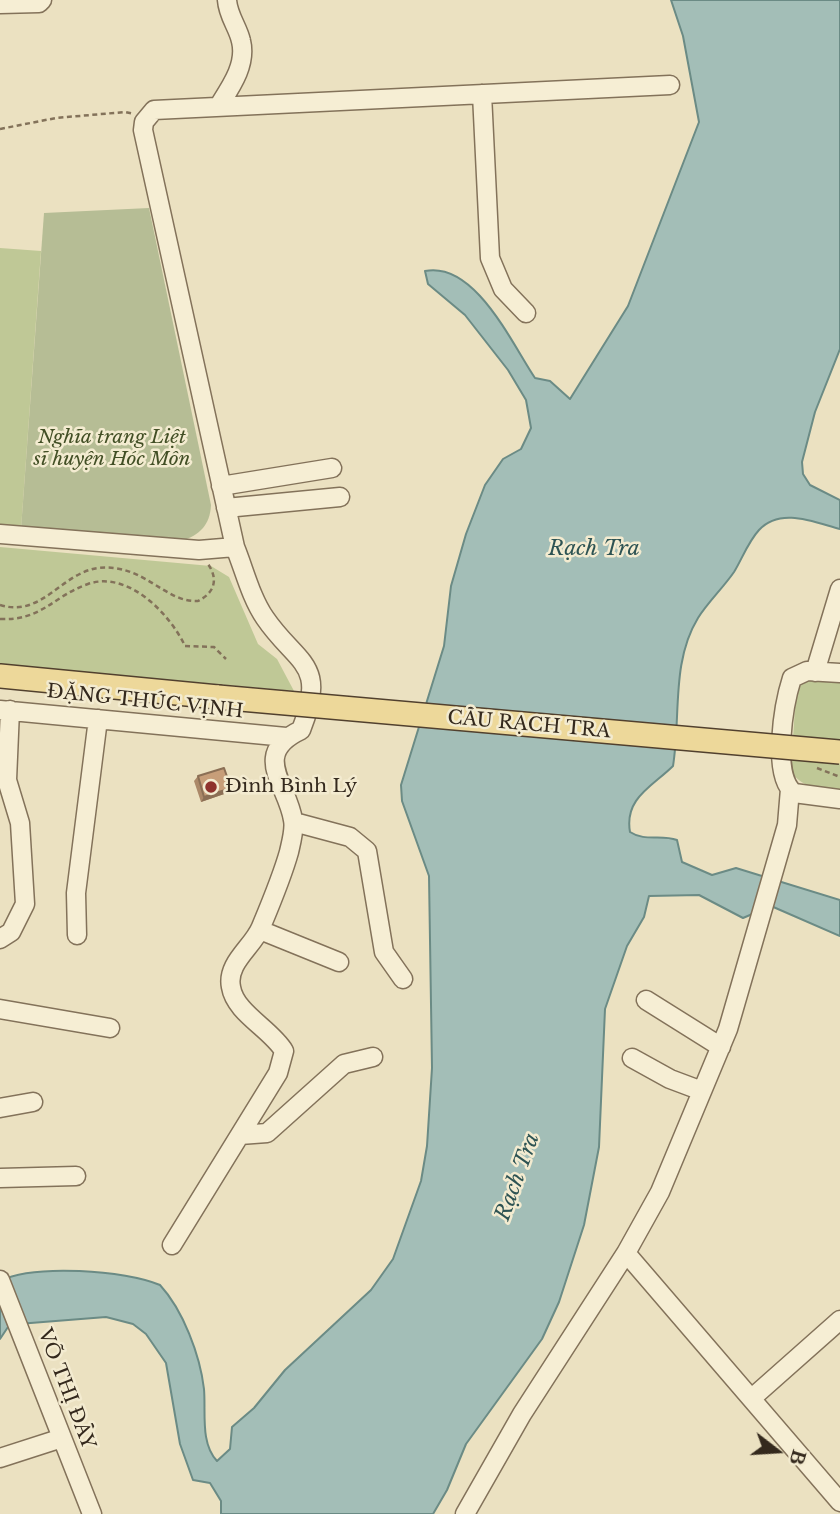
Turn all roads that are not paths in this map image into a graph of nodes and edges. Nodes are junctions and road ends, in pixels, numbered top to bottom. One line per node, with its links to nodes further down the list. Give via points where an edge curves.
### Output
1 (43, 0): 3 (street)
2 (227, 0): 6 (street, via 242,43 238,75)
3 (0, 4)
4 (670, 85): 5 (street)
5 (482, 94): 6 (street); 7 (street, via 490,258 503,289)
6 (218, 107): 9 (street, via 154,110 143,130)
7 (526, 313)
8 (332, 468): 9 (street)
9 (221, 486): 11 (street)
10 (340, 497): 11 (street)
11 (226, 508): 13 (street)
12 (0, 534): 13 (street, via 198,550)
13 (235, 547): 20 (street, via 263,616 303,659 311,676 313,686 301,730)
14 (840, 589): 15 (street)
15 (816, 672): 16 (street); 22 (street, via 792,678 784,712 782,770)
16 (840, 673)
17 (0, 676): 21 (main road, CẦU RẠCH TRA, bridge)
18 (5, 710): 19 (street, ĐẶNG THÚC VỊNH); 27 (street, via 7,780 20,823 25,904 11,932)
19 (98, 719): 20 (street, ĐẶNG THÚC VỊNH); 26 (street, via 76,893)
20 (286, 737): 24 (street, via 276,755 274,775)
21 (840, 752)
22 (790, 789): 23 (street); 33 (street, via 787,825)
23 (840, 799)
24 (294, 822): 25 (street, via 288,853); 29 (street, via 350,837 367,851 384,952)
25 (260, 930): 28 (street); 39 (street, via 233,967 230,986 238,1004 284,1051 278,1073)
26 (77, 935)
27 (0, 939)
28 (339, 962)
29 (403, 979)
30 (646, 1000): 33 (street)
31 (0, 1009): 32 (street)
32 (110, 1028)
33 (721, 1047): 36 (street)
34 (373, 1057): 39 (street, via 344,1064 267,1133)
35 (632, 1058): 36 (street)
36 (702, 1091): 43 (street, via 660,1192)
37 (33, 1102): 38 (street)
38 (0, 1108)
39 (240, 1135): 42 (street)
40 (76, 1176): 41 (street)
41 (0, 1178)
42 (172, 1245)
43 (626, 1253): 46 (street); 51 (street, via 522,1414)
44 (0, 1280): 47 (street, VÕ THỊ ĐẦY)
45 (840, 1320): 46 (street)
46 (752, 1398): 49 (street)
47 (62, 1438): 48 (street); 50 (street, VÕ THỊ ĐẦY)
48 (0, 1458)
49 (840, 1502)
50 (92, 1514)
51 (465, 1514)

